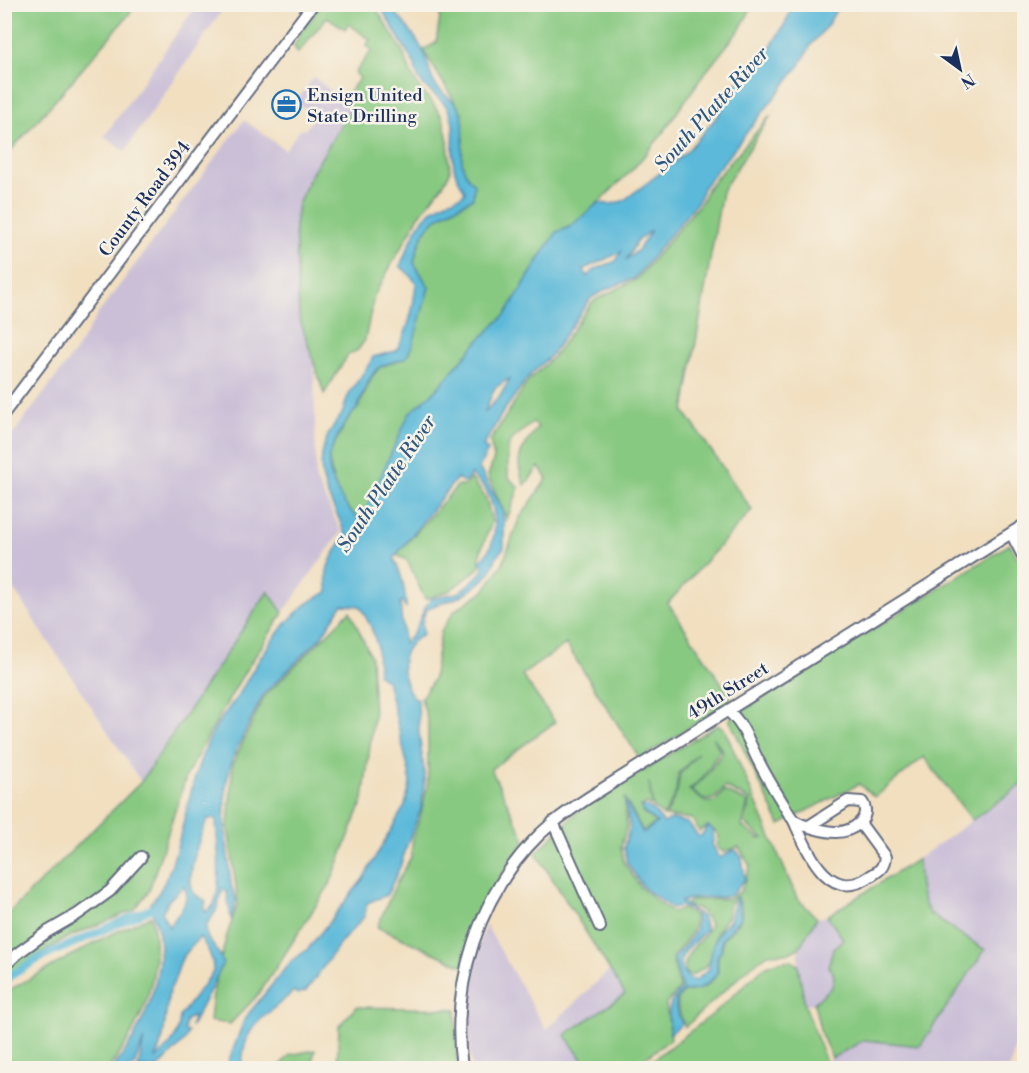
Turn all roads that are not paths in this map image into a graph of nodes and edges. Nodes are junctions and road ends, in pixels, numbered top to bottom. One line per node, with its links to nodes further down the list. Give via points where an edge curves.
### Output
1 (312, 4): 2 (street, County Road 394)
2 (4, 413)
3 (1024, 525): 4 (street, 49th Street)
4 (1011, 533): 5 (street); 6 (street, 49th Street)
5 (1024, 558)
6 (728, 711): 7 (street, via 747,735); 8 (street, 49th Street)
7 (794, 821): 9 (street, via 826,876 849,885 863,881 885,864 885,857); 10 (street)
8 (553, 822): 12 (street); 14 (street, 49th Street, via 516,862 471,950 459,1034)
9 (860, 824): 10 (street, via 835,832); 10 (street, via 866,808 862,802 848,801)
10 (809, 826)
11 (141, 857): 13 (street, via 110,891)
12 (600, 927)
13 (4, 966)
14 (462, 1068)

